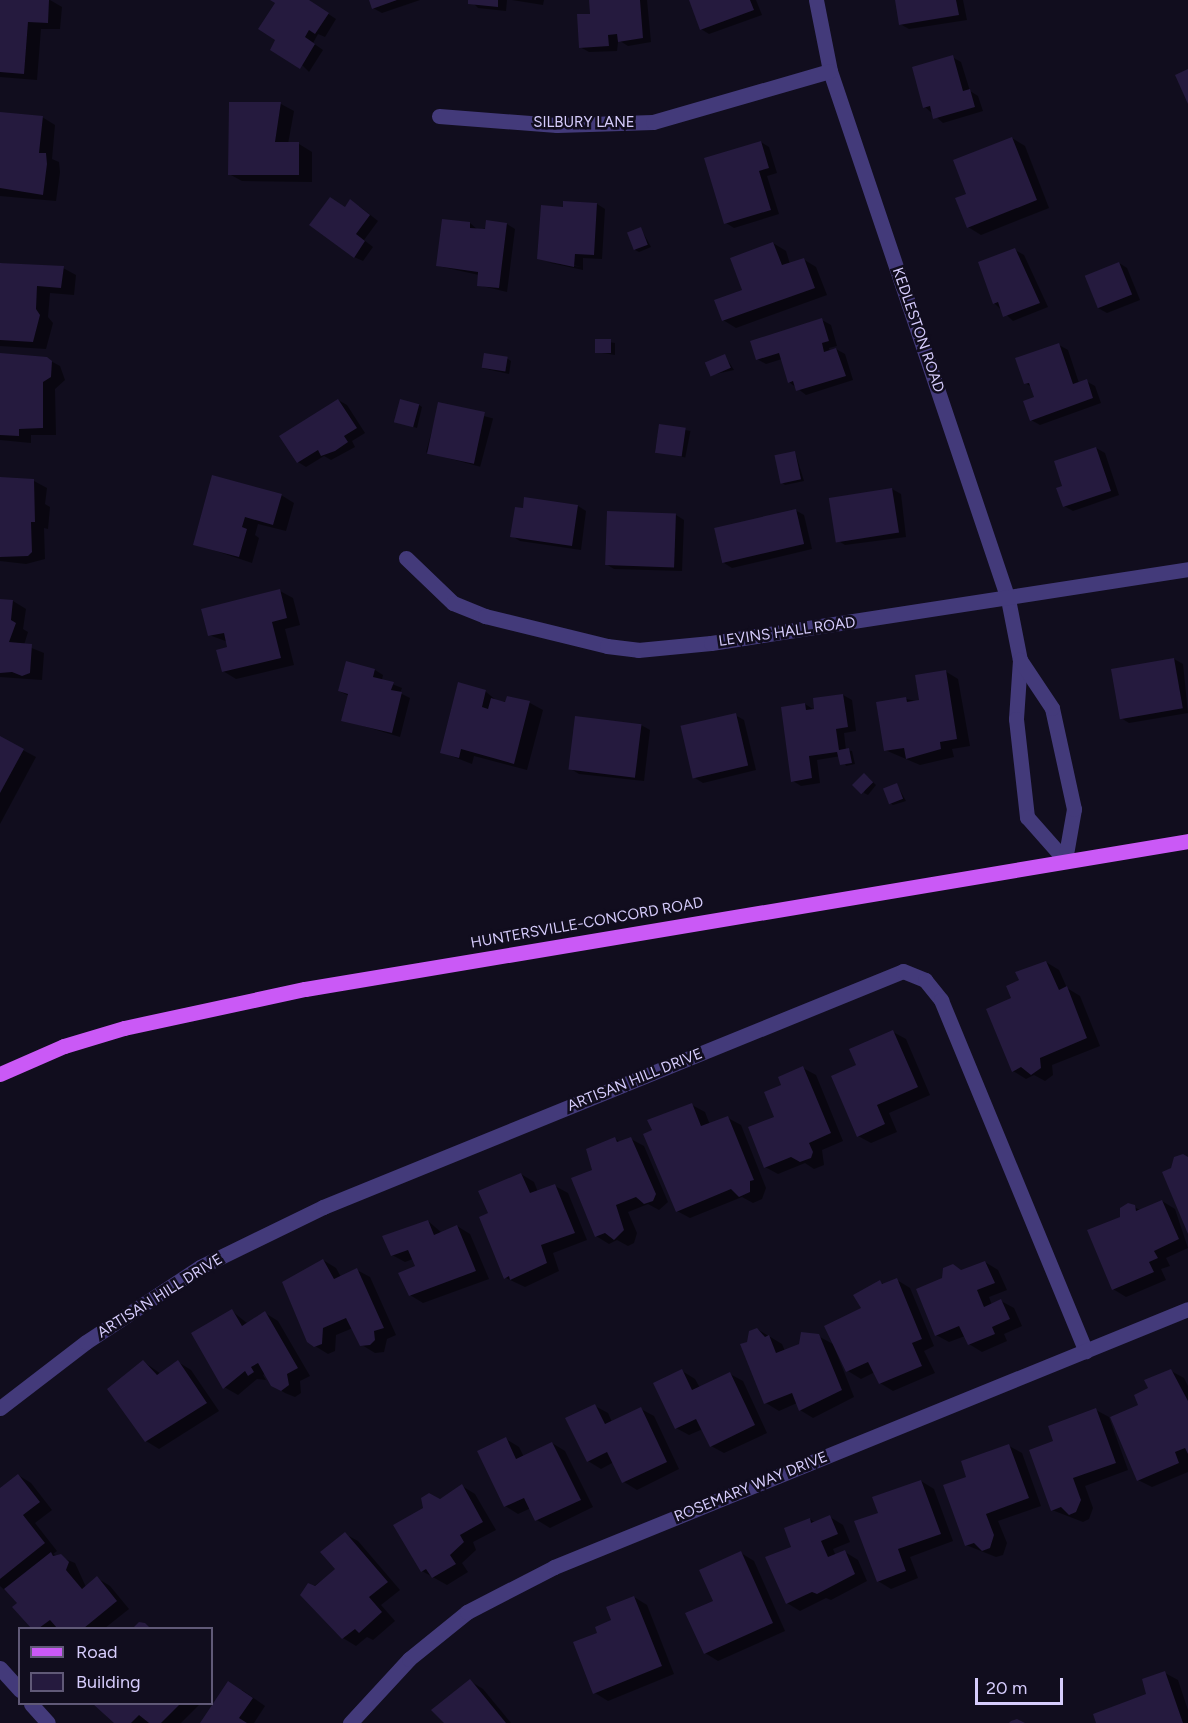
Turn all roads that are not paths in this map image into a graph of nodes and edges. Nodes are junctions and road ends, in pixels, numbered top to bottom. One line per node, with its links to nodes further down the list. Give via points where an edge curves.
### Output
1 (816, 0): 2 (street, KEDLESTON ROAD)
2 (830, 71): 3 (street, SILBURY LANE, via 653,122 557,125); 6 (street, KEDLESTON ROAD)
3 (439, 116)
4 (406, 558): 6 (street, LEVINS HALL ROAD, via 453,603 484,616 638,650 711,643)
5 (1188, 569): 6 (street, LEVINS HALL ROAD)
6 (1008, 598): 7 (street, KEDLESTON ROAD)
7 (1020, 660): 9 (street, KEDLESTON ROAD, via 1052,708 1074,809); 9 (street, KEDLESTON ROAD, via 1017,719 1027,816)
8 (1188, 841): 9 (main road, HUNTERSVILLE-CONCORD ROAD)
9 (1065, 860): 10 (main road, HUNTERSVILLE-CONCORD ROAD, via 179,1014 64,1046)
10 (0, 1074)
11 (1188, 1309): 12 (street, ROSEMARY WAY DRIVE)
12 (1086, 1351): 13 (street, ARTISAN HILL DRIVE, via 941,1000 926,980 903,971 323,1207 200,1267 86,1342); 18 (street, ROSEMARY WAY DRIVE, via 554,1567 466,1612 410,1659)
13 (0, 1408)
14 (0, 1668): 15 (street)
15 (18, 1688)
16 (32, 1705): 17 (street)
17 (48, 1723)
18 (350, 1723)

